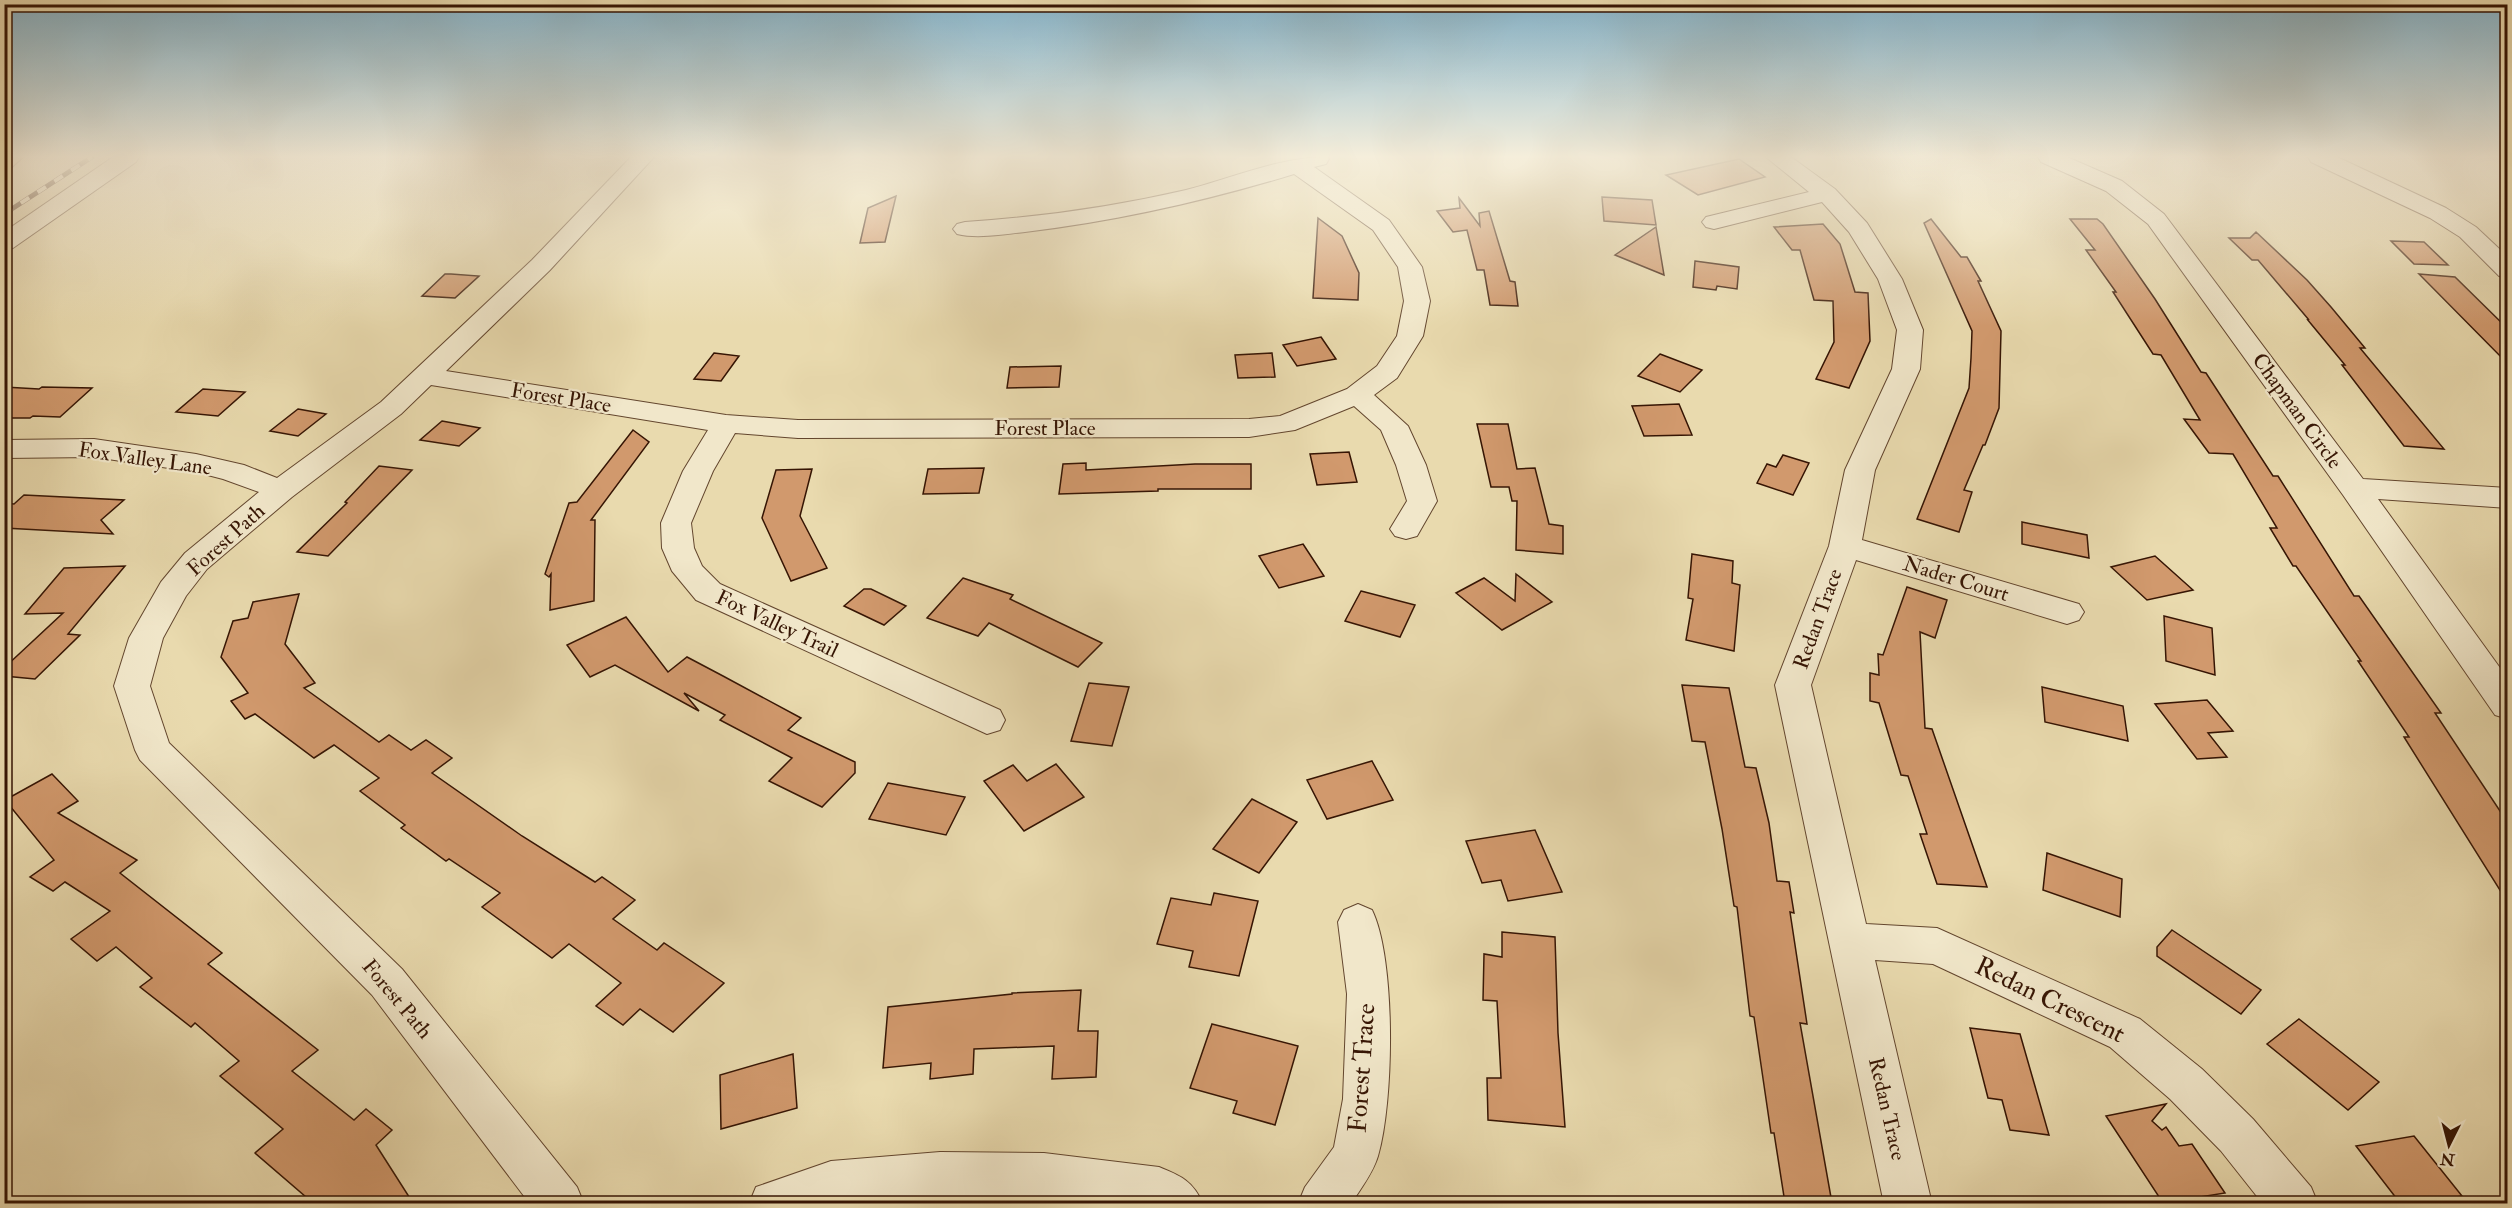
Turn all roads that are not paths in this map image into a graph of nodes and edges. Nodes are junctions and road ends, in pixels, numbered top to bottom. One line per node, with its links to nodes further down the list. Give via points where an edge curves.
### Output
1 (47, 213): 11 (street)
2 (590, 213): 13 (street, Forest Path)
3 (1107, 213): 10 (street)
4 (1365, 213): 14 (street, Forest Place, via 1381,225 1410,267 1417,301 1410,336 1387,372)
5 (1749, 213): 9 (street)
6 (1845, 213): 21 (street, Redan Trace, via 1859,228 1890,279 1910,330 1906,369 1860,470)
7 (2149, 213): 17 (street, Chapman Circle)
8 (2439, 213): 12 (street, via 2468,232)
9 (1714, 222)
10 (965, 229)
11 (4, 243)
12 (2508, 271)
13 (426, 376): 15 (street, Forest Place); 18 (street, Forest Path, via 391,408)
14 (1357, 395): 15 (street, Forest Place, via 1285,424 1249,428 798,429); 20 (street, via 1394,426 1411,465 1422,501)
15 (726, 424): 24 (street, Fox Valley Trail, via 698,471 676,523 678,548 688,571 708,592)
16 (4, 449): 18 (street, Fox Valley Lane, via 94,448 196,463)
17 (2354, 488): 19 (street); 23 (street, Chapman Circle)
18 (281, 490): 27 (street, Forest Path, via 196,561 173,590 146,638 132,686 153,750 387,982)
19 (2508, 498)
20 (1406, 530)
21 (1845, 546): 22 (street, Nader Court); 26 (street, Redan Trace, via 1793,685)
22 (2067, 612)
23 (2508, 706)
24 (987, 720)
25 (1358, 922): 30 (street, Forest Trace, via 1368,994 1366,1100 1355,1156)
26 (1849, 940): 31 (street, Redan Trace); 32 (street, Redan Crescent, via 1937,946 2125,1033 2186,1084 2237,1135)
27 (560, 1203)
28 (773, 1203): 29 (street, via 831,1185 940,1175 1044,1176 1159,1191)
29 (1179, 1203)
30 (1322, 1203)
31 (1908, 1203)
32 (2294, 1203)

